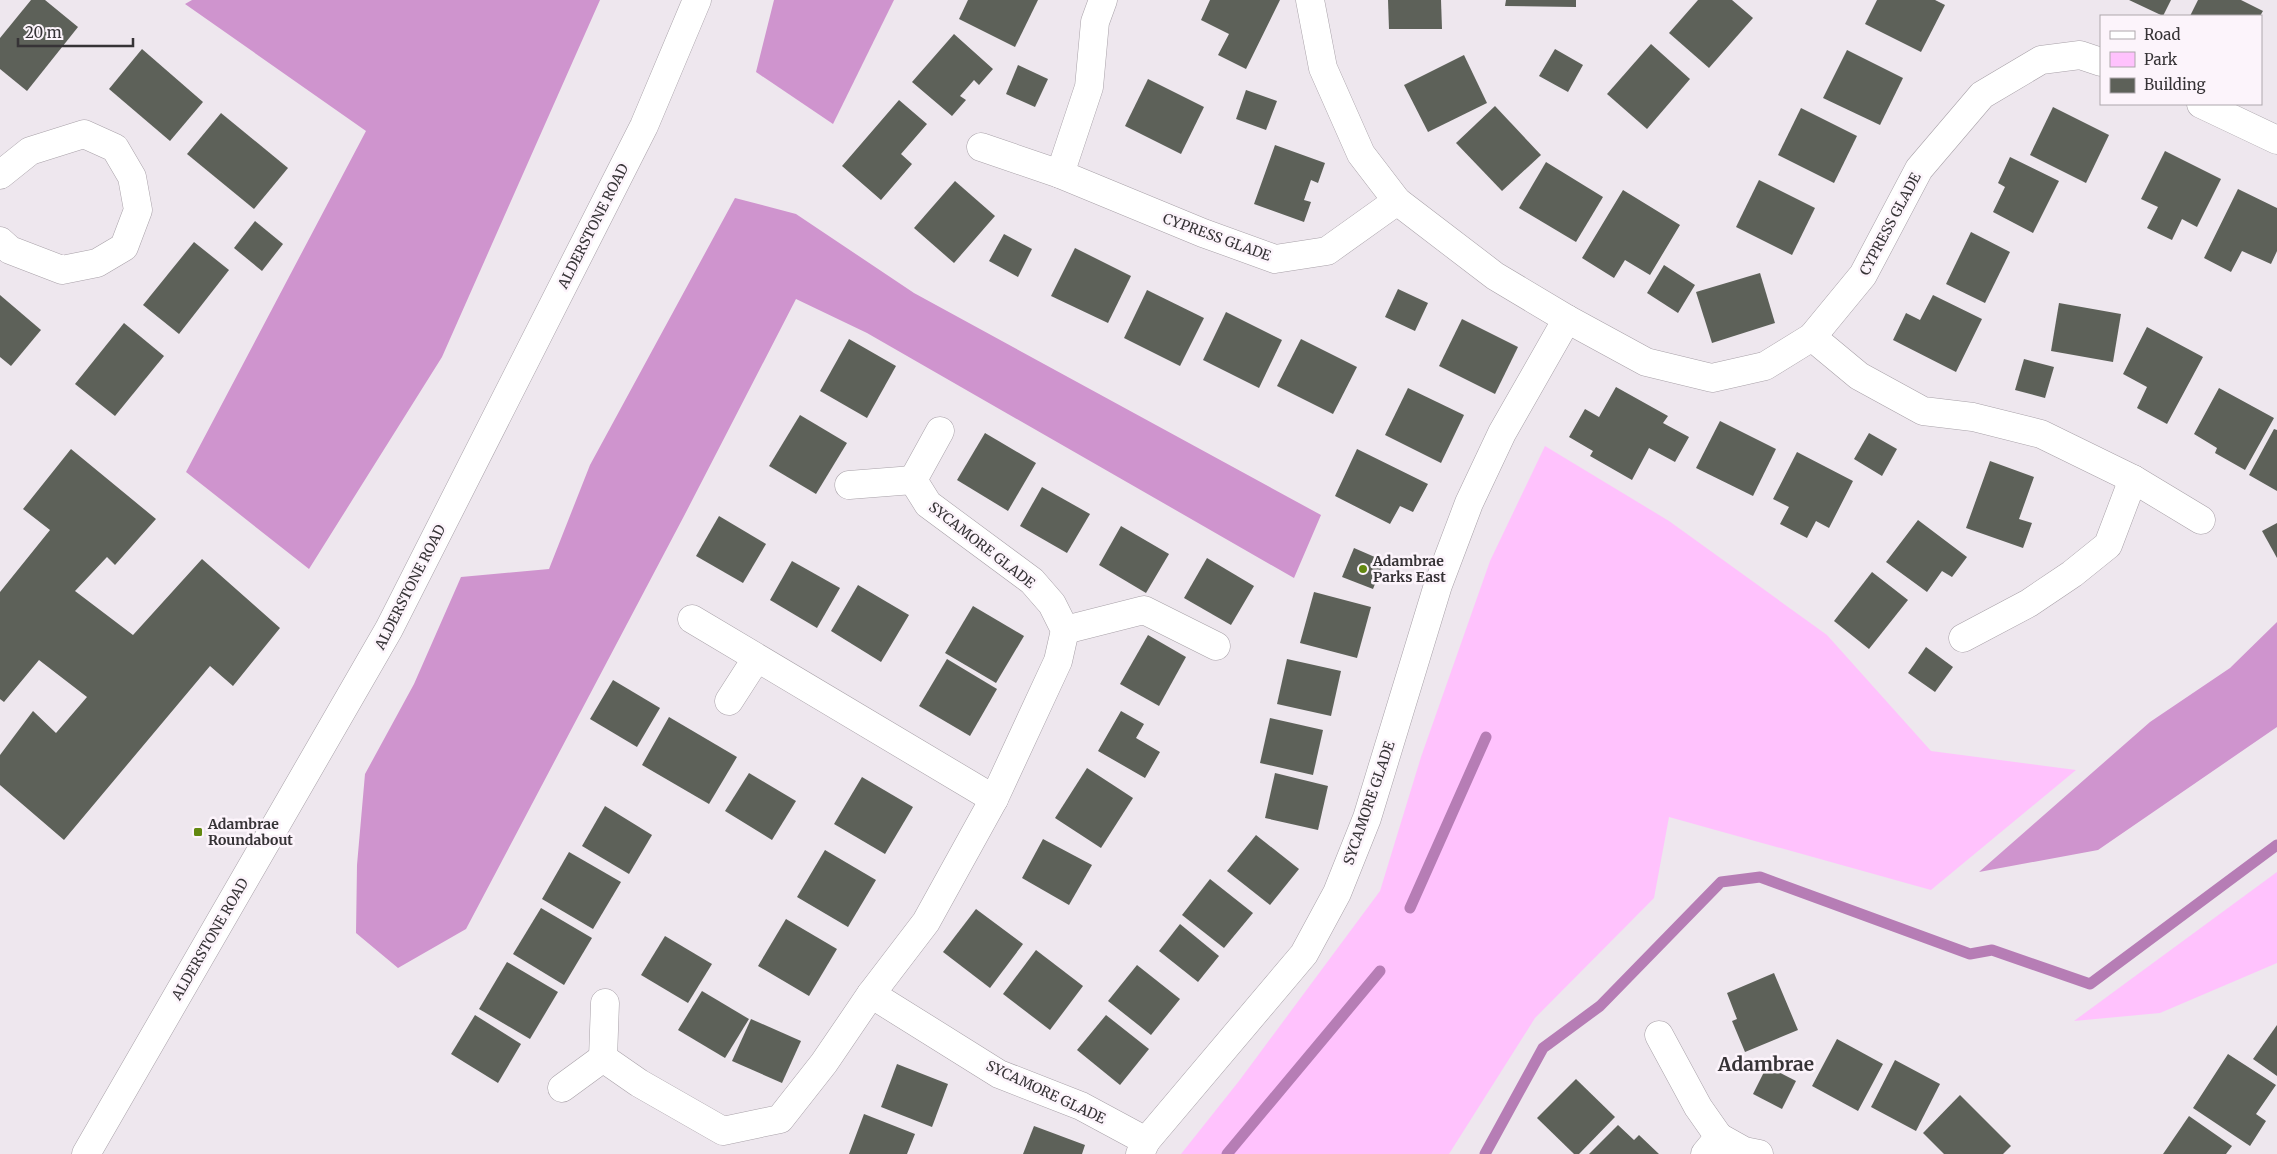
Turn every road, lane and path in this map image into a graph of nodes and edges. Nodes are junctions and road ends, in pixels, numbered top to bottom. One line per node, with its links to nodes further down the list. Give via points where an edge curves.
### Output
1 (697, 0): 33 (street, ALDERSTONE ROAD, via 644,126 389,629)
2 (1103, 0): 8 (street, via 1095,22 1089,87)
3 (1310, 0): 10 (street, CYPRESS GLADE, via 1323,68 1361,154)
4 (2100, 62): 13 (street, CYPRESS GLADE, via 2080,55 2041,60 1982,95 1919,170 1863,276)
5 (2203, 105): 6 (street)
6 (2277, 140)
7 (981, 147): 8 (street, CYPRESS GLADE)
8 (1060, 174): 10 (street, CYPRESS GLADE, via 1194,230 1275,259 1327,251)
9 (0, 176): 11 (street, via 30,152 84,134 114,148 132,177 138,210 124,248 98,263 62,270 10,250)
10 (1397, 201): 12 (street, CYPRESS GLADE, via 1495,276)
11 (0, 241)
12 (1567, 319): 13 (street, CYPRESS GLADE, via 1646,362 1712,378 1766,366); 32 (street, SYCAMORE GLADE, via 1498,442 1469,503 1438,585 1367,818 1337,893 1304,954)
13 (1812, 337): 15 (street, via 1858,376 1923,411 1973,417 2041,434)
14 (940, 432): 16 (street)
15 (2133, 479): 18 (street); 21 (street, via 2108,545 2029,604)
16 (913, 480): 17 (street); 20 (street, SYCAMORE GLADE, via 928,504 1032,580 1052,604)
17 (849, 485)
18 (2201, 520)
19 (692, 619): 23 (street)
20 (1065, 630): 22 (street, via 1144,610); 25 (street, via 1058,662)
21 (1963, 638)
22 (1216, 646)
23 (756, 658): 24 (street); 25 (street)
24 (730, 701)
25 (994, 799): 26 (street, via 926,922)
26 (871, 994): 29 (street, via 824,1063 780,1119 723,1131 639,1083); 32 (street, SYCAMORE GLADE, via 999,1074 1081,1106)
27 (605, 1003): 29 (street)
28 (1658, 1035): 31 (street, via 1698,1107)
29 (603, 1058): 30 (street)
30 (562, 1088)
31 (1712, 1145): 34 (street)
32 (1143, 1147)
33 (86, 1154)
34 (1759, 1154)

